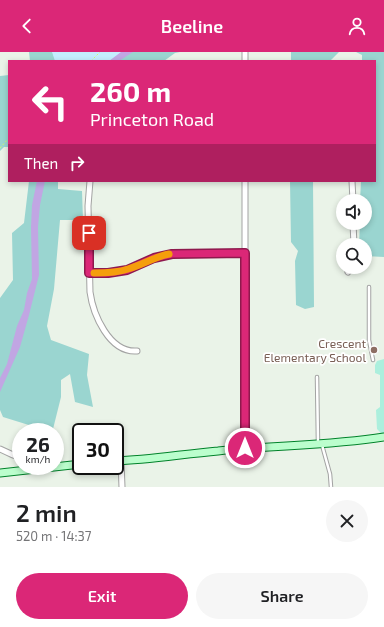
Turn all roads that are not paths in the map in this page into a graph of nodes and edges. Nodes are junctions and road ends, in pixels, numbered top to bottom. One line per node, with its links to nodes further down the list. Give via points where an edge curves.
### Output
1 (90, 182): 6 (street)
2 (245, 182): 5 (street)
3 (352, 182): 4 (street)
4 (353, 194)
5 (245, 253): 6 (street, via 172,254 154,258 127,270); 13 (street)
6 (89, 273): 8 (street, via 91,302 99,322 119,345)
7 (369, 287): 9 (lane)
8 (137, 351)
9 (373, 360)
10 (317, 376): 12 (lane)
11 (384, 437): 12 (main road)
12 (320, 445): 13 (main road); 21 (lane, via 330,474)
13 (245, 448): 16 (main road)
14 (0, 449): 15 (street)
15 (12, 455)
16 (124, 460)
17 (12, 471): 18 (main road)
18 (0, 473)
19 (120, 475): 20 (street)
20 (122, 487)
21 (331, 487)

